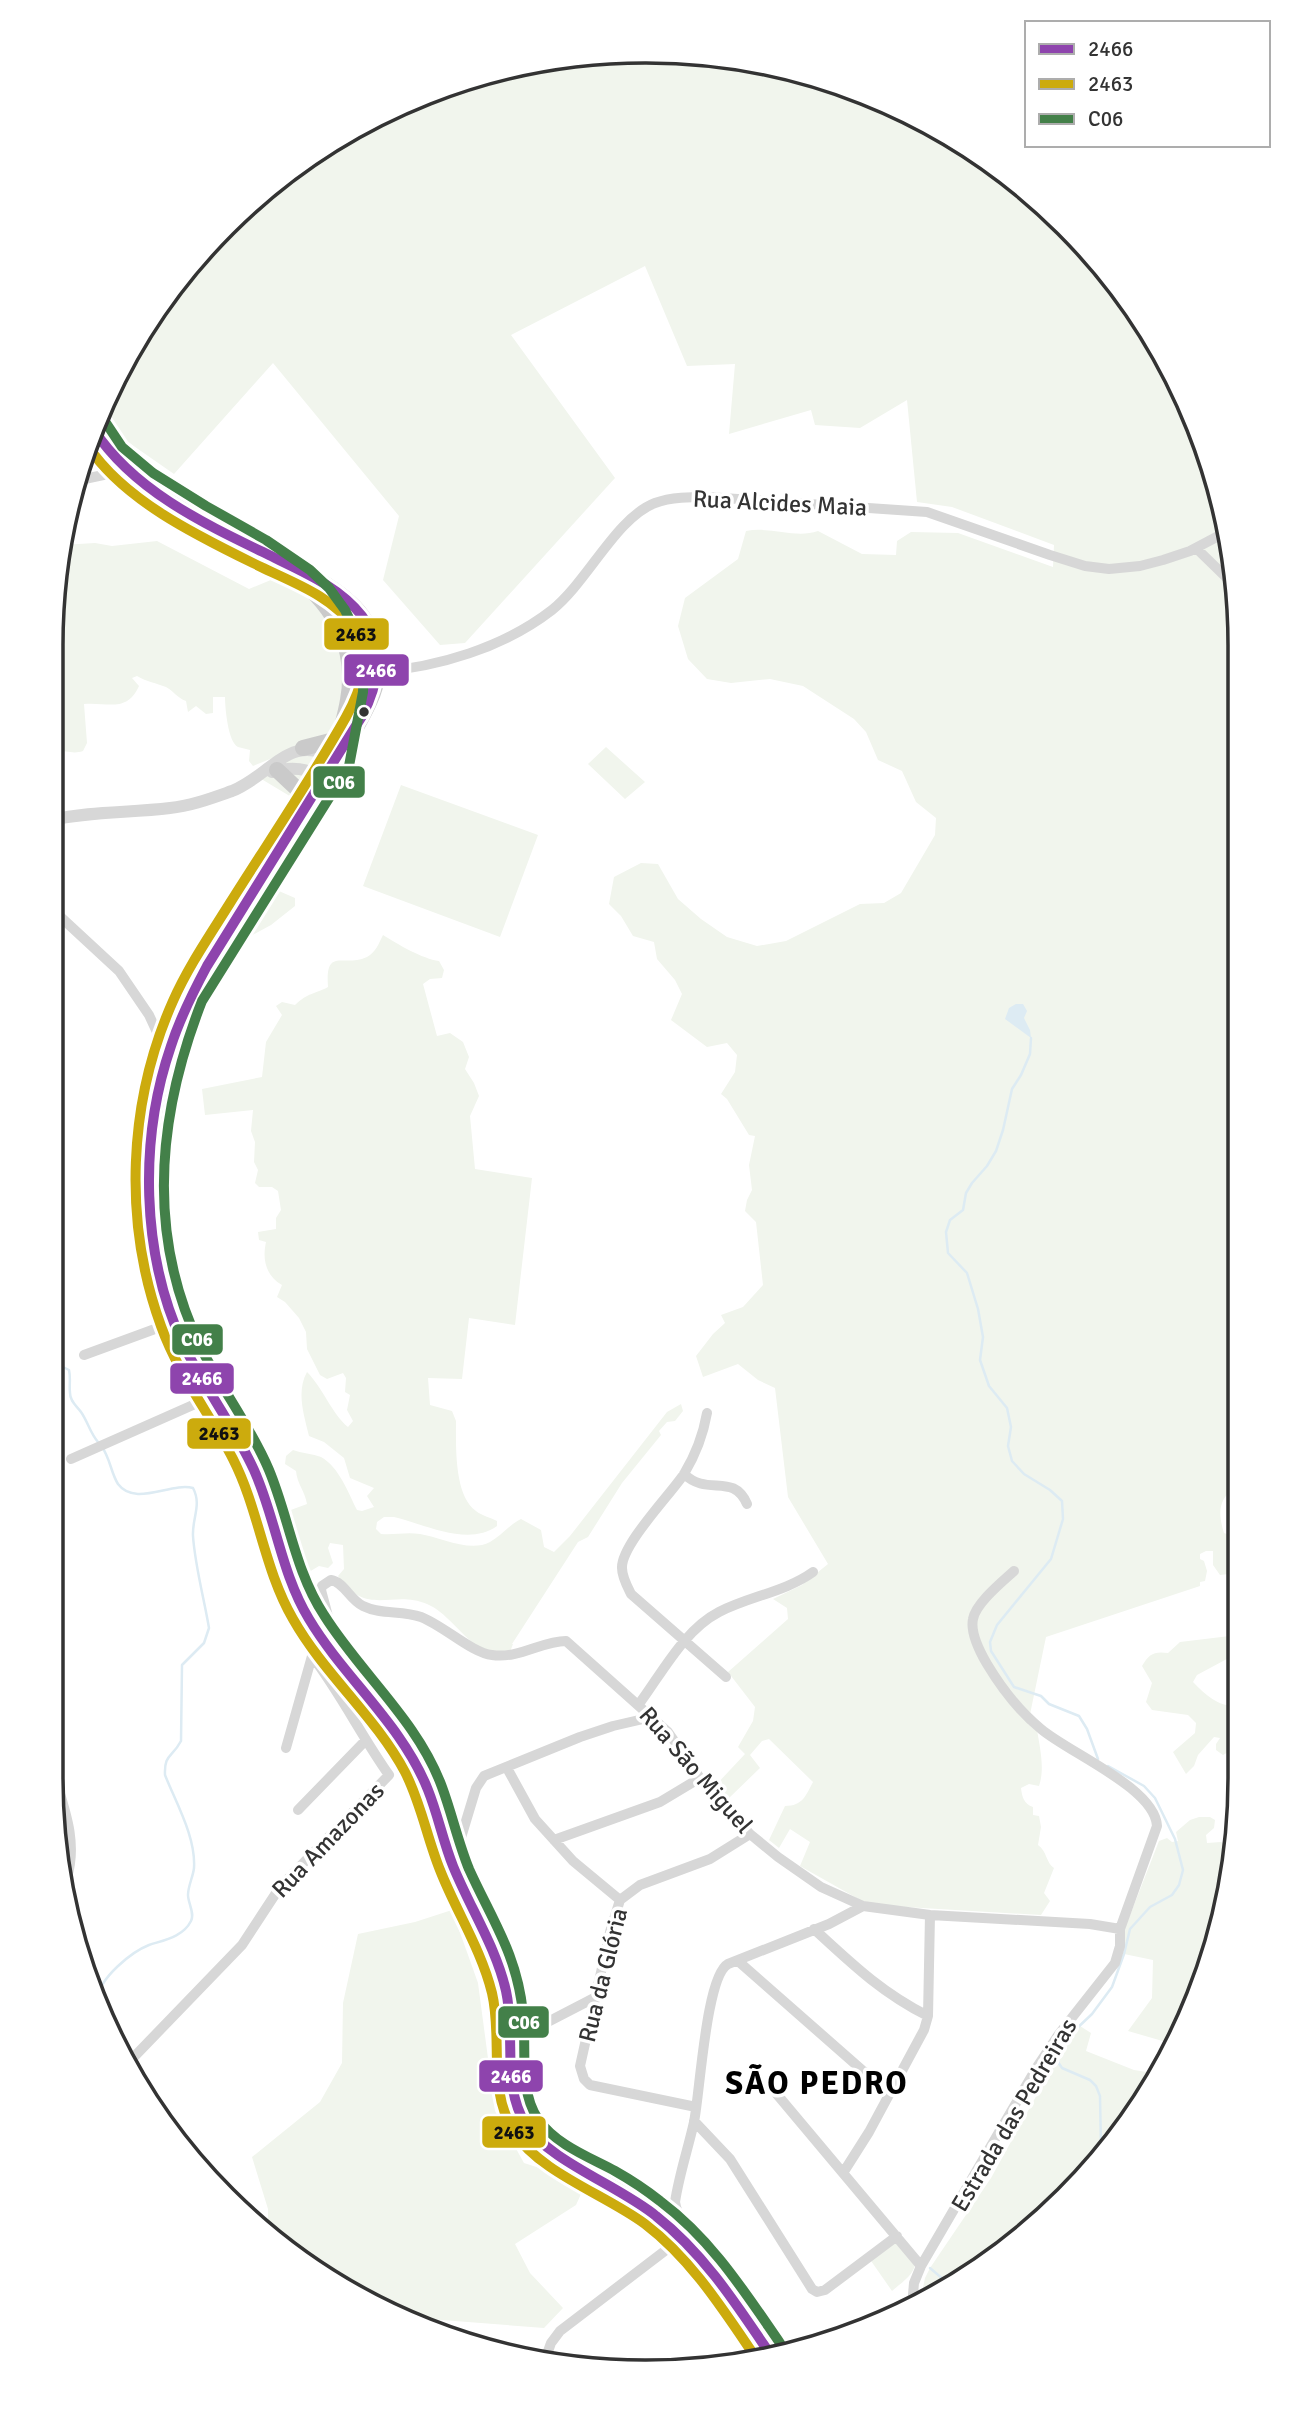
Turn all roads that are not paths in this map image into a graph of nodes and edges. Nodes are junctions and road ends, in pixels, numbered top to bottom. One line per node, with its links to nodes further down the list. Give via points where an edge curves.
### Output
1 (101, 440): 2 (main road)
2 (127, 470): 3 (street); 5 (main road, via 180,507)
3 (88, 478)
4 (1218, 536): 6 (street, Rua Alcides Maia)
5 (254, 548): 8 (main road, via 307,573 361,614 373,639); 9 (main road, via 322,599 338,622 348,651 351,681)
6 (1196, 548): 7 (street); 8 (street, Rua Alcides Maia, via 1140,566 1109,569 1050,555 927,512 708,497 657,502 629,520 572,591 536,621 493,643 429,666)
7 (1224, 575)
8 (378, 672): 11 (main road, via 365,710)
9 (338, 739): 10 (main road); 11 (main road)
10 (303, 748): 11 (street); 13 (street)
11 (336, 761): 14 (main road)
12 (277, 770): 13 (street); 14 (street, via 302,768); 15 (main road)
13 (258, 777): 16 (street, via 209,800 172,808)
14 (325, 779): 15 (main road)
15 (310, 801): 18 (main road, via 189,995)
16 (63, 818)
17 (63, 919): 18 (street, via 119,971)
18 (168, 1054): 19 (main road, via 155,1116 148,1188 155,1248)
19 (174, 1322): 20 (street); 21 (main road)
20 (84, 1355)
21 (211, 1397): 23 (street); 28 (main road, via 250,1461 289,1580)
22 (707, 1413): 24 (street, via 698,1450)
23 (71, 1459)
24 (684, 1474): 25 (street, via 696,1484 733,1488); 29 (street, via 632,1542 622,1568 631,1594)
25 (747, 1504)
26 (1014, 1571): 48 (street, Estrada das Pedreiras, via 972,1620 980,1653 1021,1711 1042,1730 1130,1787 1155,1814 1155,1833)
27 (813, 1572): 29 (street, via 790,1586 718,1612 698,1625)
28 (319, 1634): 30 (street); 32 (main road)
29 (685, 1642): 31 (street); 33 (street)
30 (312, 1656): 35 (street, Rua Amazonas); 36 (street)
31 (726, 1676)
32 (357, 1684): 33 (street, Rua São Miguel, via 323,1600 322,1586 331,1580 364,1607 420,1616 485,1654 513,1654 566,1640); 43 (main road, via 420,1772)
33 (639, 1704): 34 (street, Rua São Miguel)
34 (652, 1717): 37 (street, via 580,1737); 38 (street, Rua São Miguel)
35 (365, 1741): 39 (street); 54 (street, Rua Amazonas, via 389,1775 280,1886 242,1945)
36 (286, 1748)
37 (507, 1768): 42 (street, via 528,1810); 43 (street, via 479,1782)
38 (700, 1778): 41 (street, Rua São Miguel); 42 (street, via 660,1802)
39 (298, 1810)
40 (65, 1821): 44 (street, via 71,1835)
41 (750, 1834): 45 (street, Rua da Glória, via 703,1862 640,1885); 46 (street, Rua São Miguel, via 821,1887)
42 (554, 1840): 45 (street)
43 (453, 1865): 53 (main road, via 498,1962)
44 (70, 1867)
45 (620, 1900): 51 (street, Rua da Glória)
46 (863, 1906): 47 (street, Rua São Miguel); 49 (street)
47 (930, 1915): 48 (street, Rua São Miguel); 52 (street)
48 (1121, 1928): 63 (street, Estrada das Pedreiras, via 1115,1963 1037,2067)
49 (814, 1930): 50 (street); 52 (street, via 872,1982)
50 (738, 1961): 56 (street); 57 (street, via 723,1967 714,1987)
51 (596, 1997): 53 (street); 57 (street, Rua da Glória, via 580,2066 584,2079 590,2085)
52 (928, 2016): 56 (street)
53 (511, 2041): 61 (main road, via 516,2104 534,2136)
54 (134, 2056)
55 (775, 2092): 59 (street)
56 (892, 2092): 59 (street)
57 (696, 2107): 58 (street)
58 (694, 2121): 60 (street, via 730,2159 817,2292); 62 (street, via 675,2202)
59 (843, 2173): 60 (street)
60 (897, 2236): 63 (street)
61 (683, 2237): 62 (main road); 66 (street, via 566,2325)
62 (697, 2251): 65 (main road)
63 (921, 2266): 64 (street, Estrada das Pedreiras)
64 (913, 2295)
65 (765, 2347)
66 (548, 2352)

